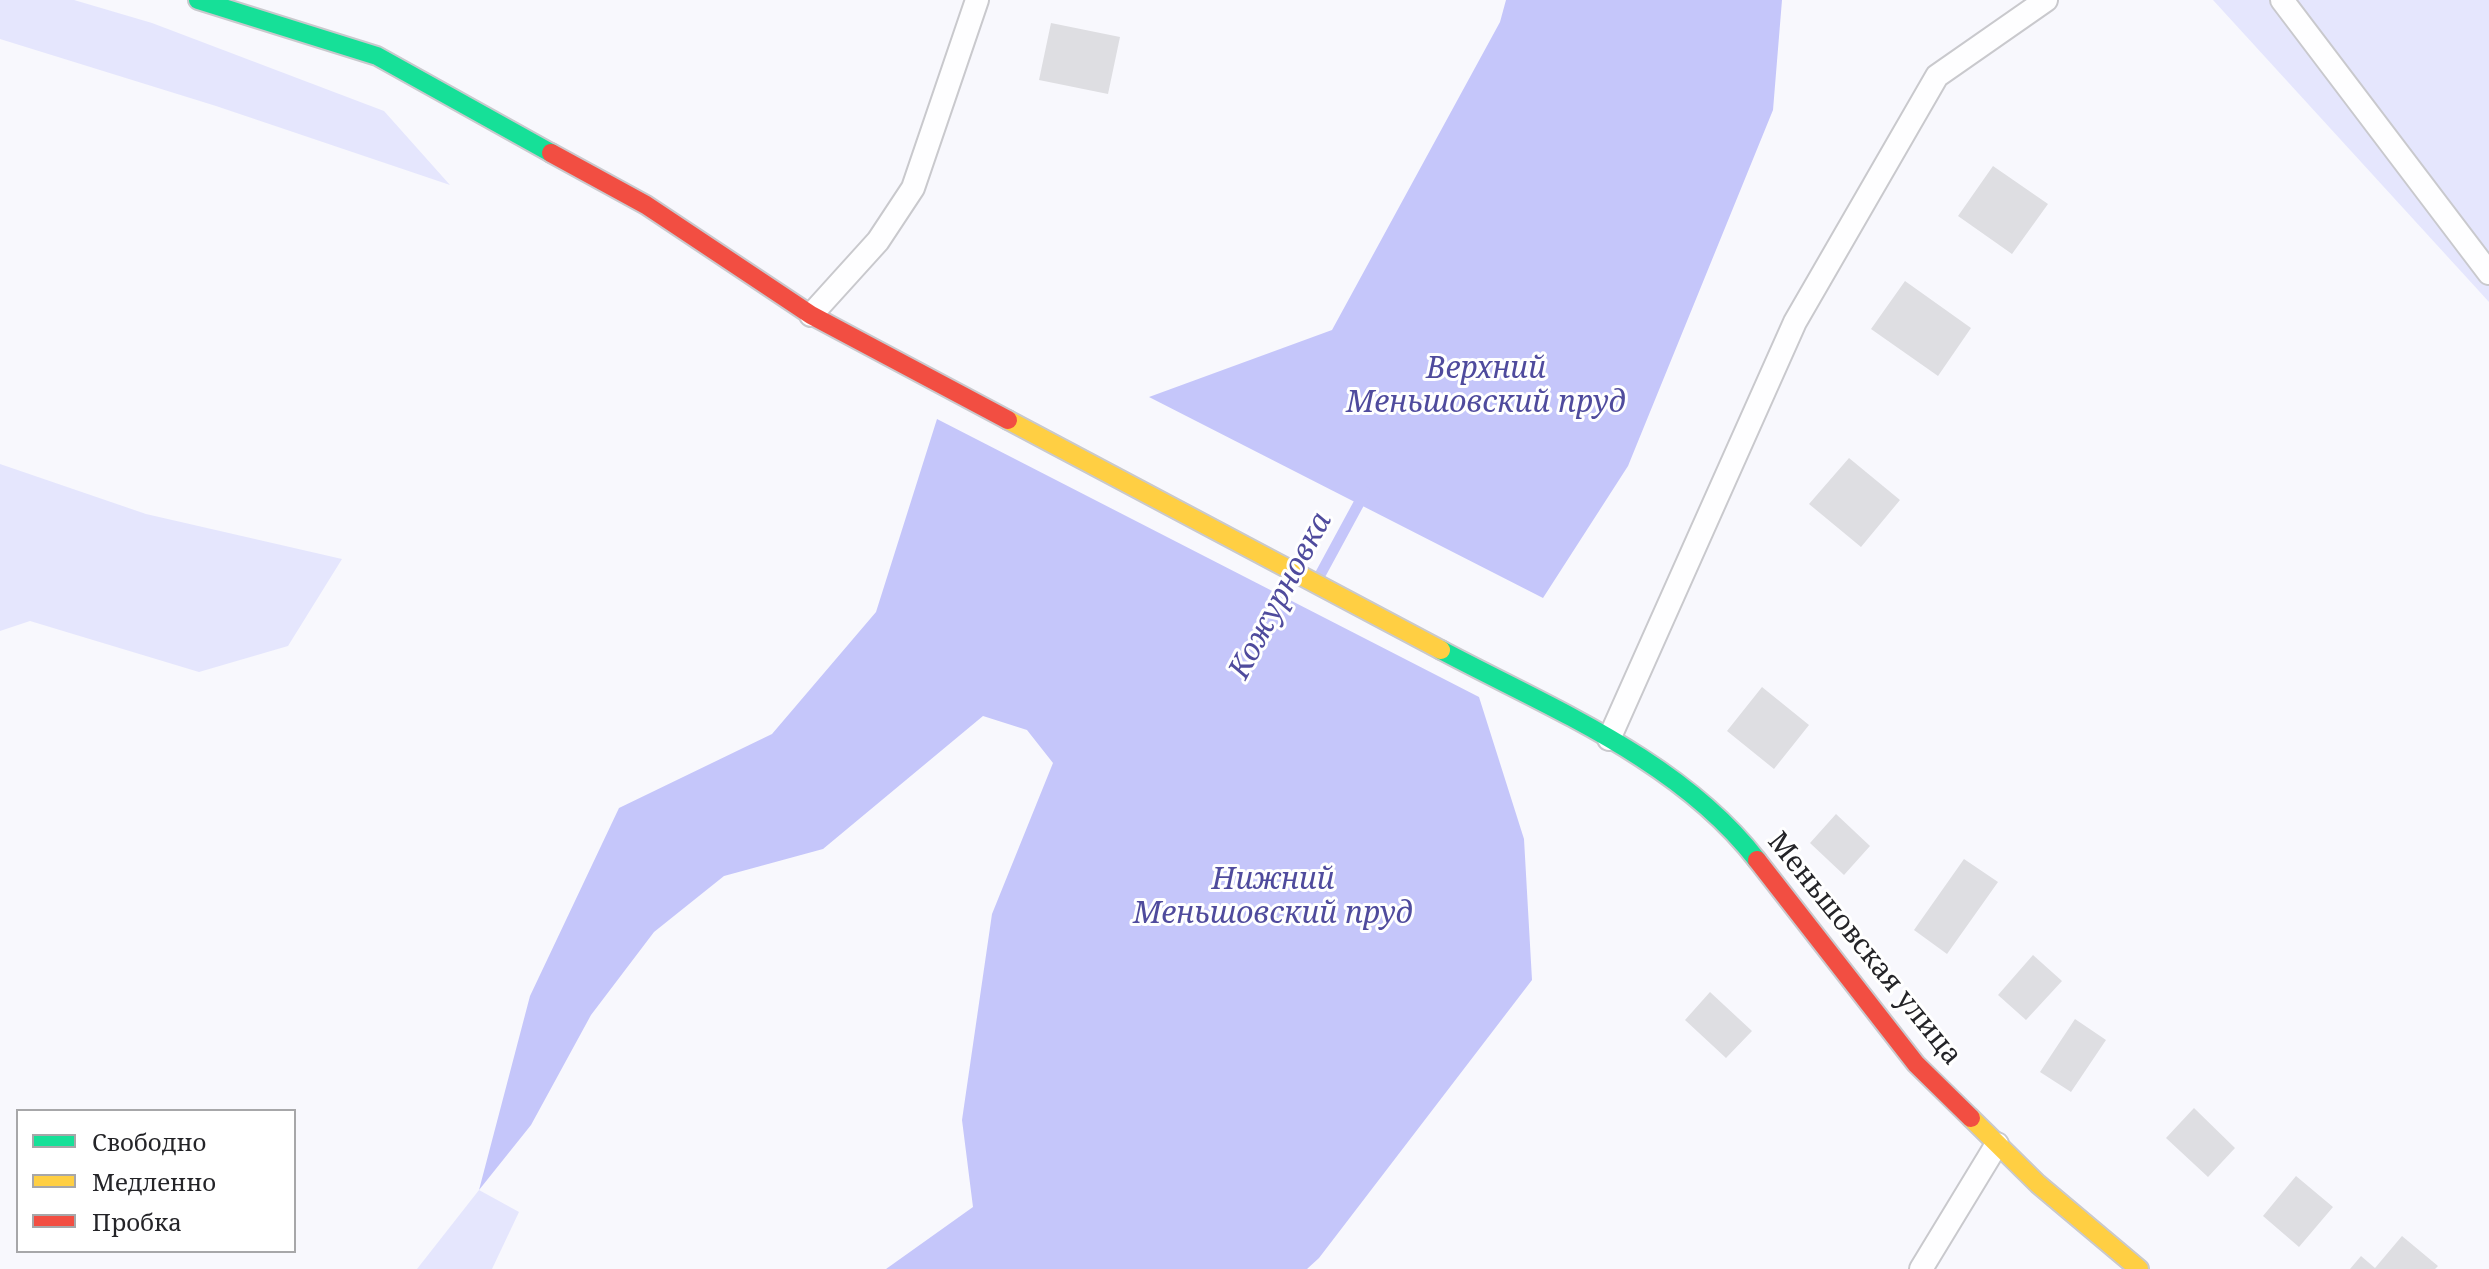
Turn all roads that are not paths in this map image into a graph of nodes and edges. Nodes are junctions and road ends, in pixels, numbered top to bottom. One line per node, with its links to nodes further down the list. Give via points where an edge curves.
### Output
1 (198, 0): 6 (street, Меньшовская улица, via 377,56 646,205)
2 (977, 0): 6 (lane, via 913,188 878,241)
3 (2046, 0): 7 (lane, via 1937,76 1795,322)
4 (2282, 0): 5 (lane)
5 (2489, 273)
6 (811, 315): 7 (street, Меньшовская улица)
7 (1609, 739): 8 (street, Меньшовская улица, via 1687,791 1751,852 1916,1064)
8 (1997, 1144): 9 (lane); 10 (street, Меньшовская улица)
9 (1921, 1269)
10 (2139, 1269)

